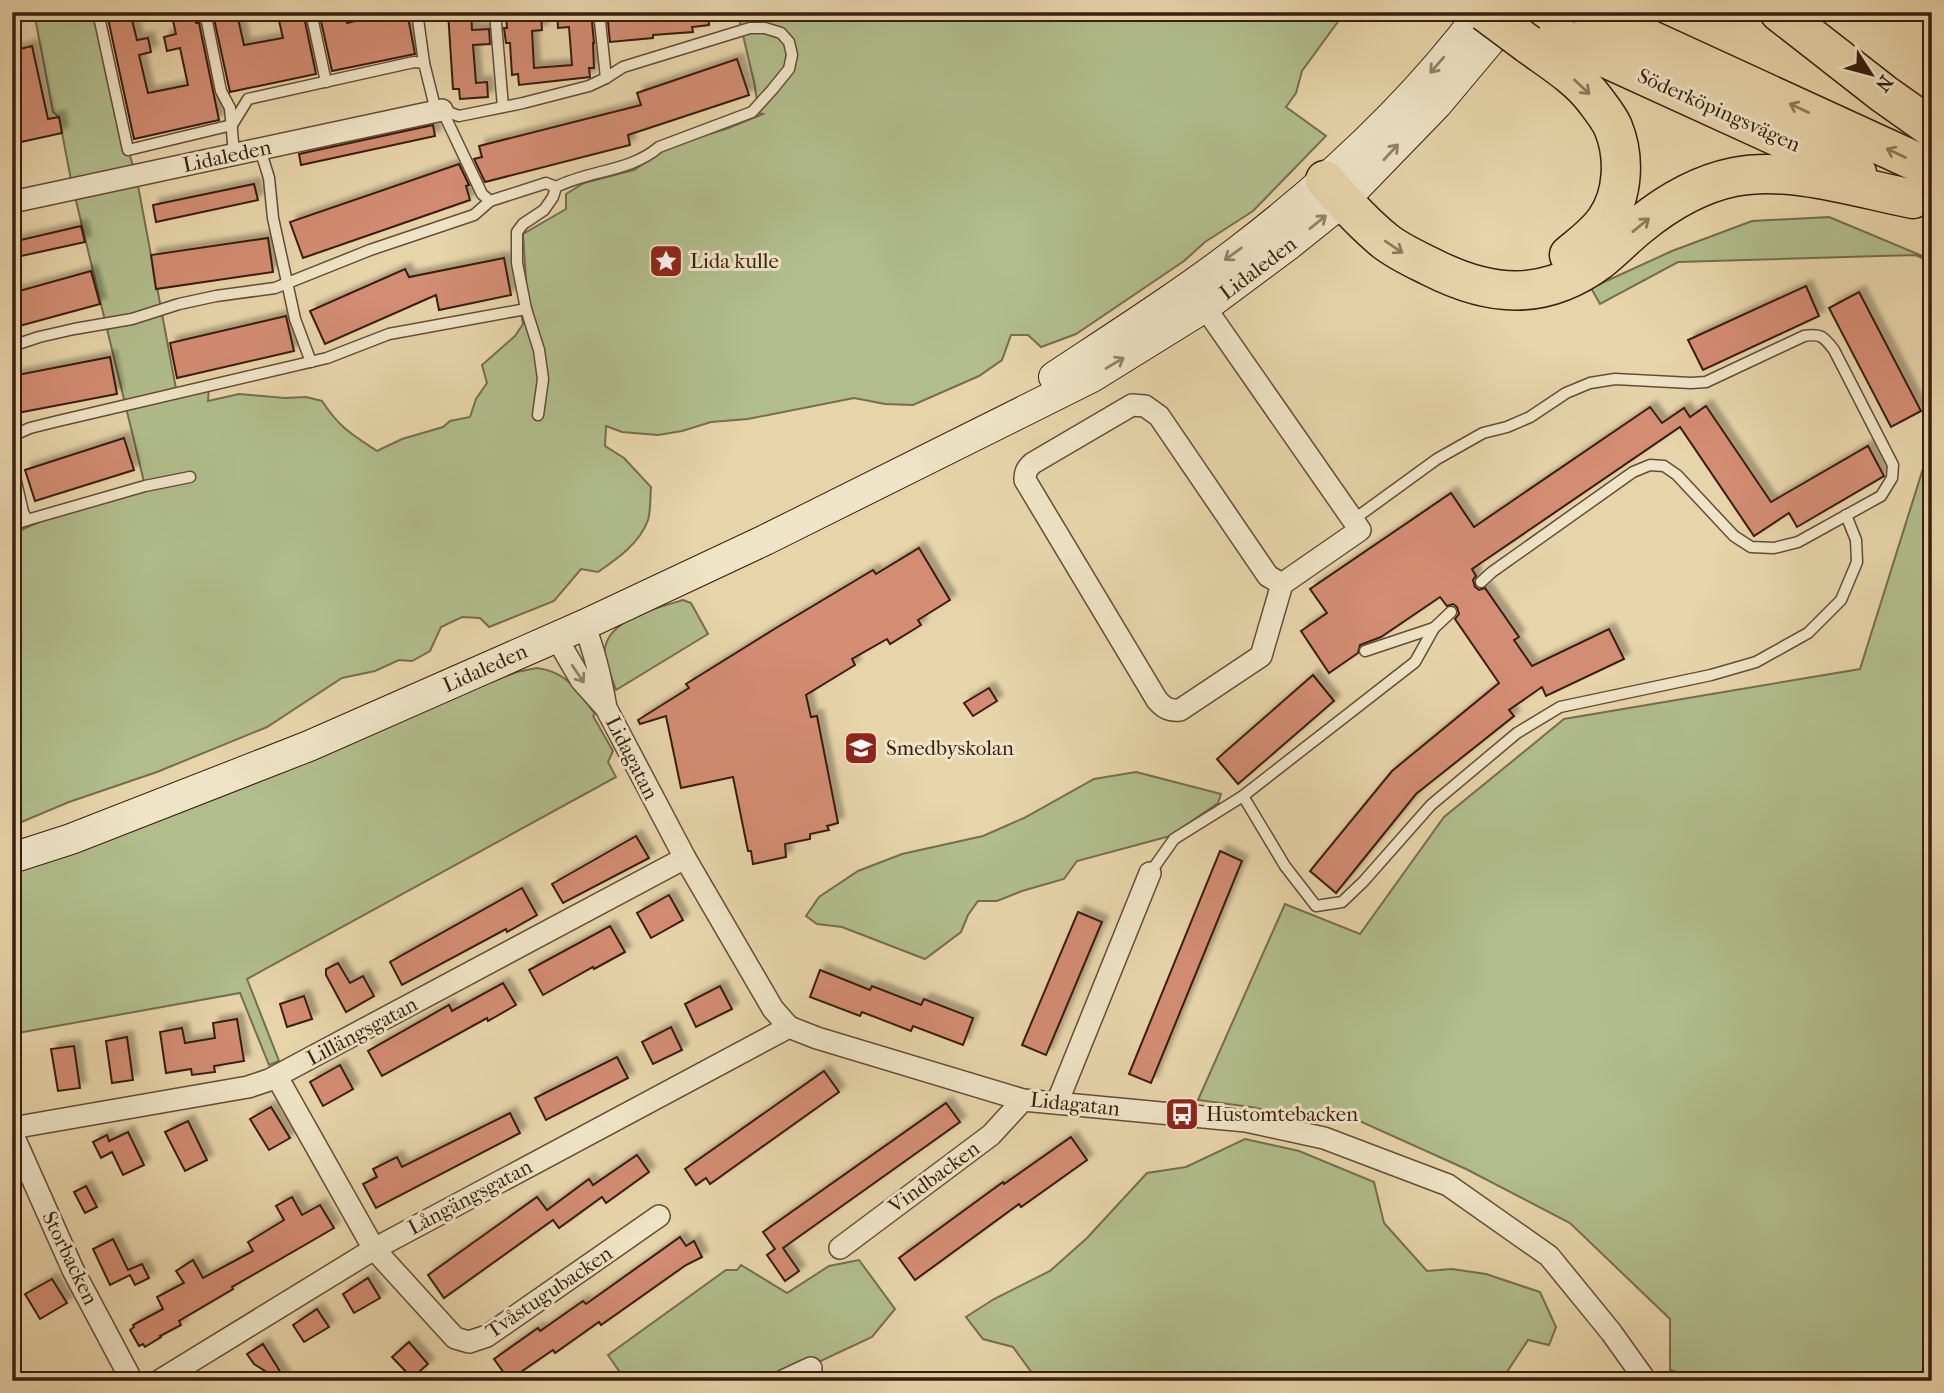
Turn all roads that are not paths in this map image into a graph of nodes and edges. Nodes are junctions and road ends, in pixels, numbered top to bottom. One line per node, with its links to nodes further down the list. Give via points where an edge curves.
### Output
1 (98, 12): 17 (lane, via 128,150)
2 (205, 12): 17 (lane)
3 (311, 12): 14 (lane)
4 (417, 12): 12 (lane)
5 (495, 12): 15 (lane)
6 (599, 12): 13 (lane)
7 (1483, 12): 11 (highway, bridge); 21 (street, Lidaleden, one-way to 21, via 1405,101)
8 (1505, 12): 11 (highway, Söderköpingsvägen)
9 (1591, 12): 23 (highway, Söderköpingsvägen, one-way to 9)
10 (1779, 12): 18 (highway)
11 (1527, 28): 21 (street, Lidaleden, one-way to 11, via 1437,104 1489,42); 21 (highway, one-way to 21, via 1594,98 1612,125 1621,173 1616,199 1606,220 1590,237 1560,261 1541,267 1489,266 1462,257); 23 (highway, Söderköpingsvägen)
12 (424, 63): 14 (lane); 16 (lane)
13 (606, 78): 15 (lane); 22 (lane, via 622,68 751,27 780,33 789,42 792,55 789,69 752,112 630,164)
14 (326, 82): 17 (lane, via 248,99)
15 (503, 107): 16 (lane, via 459,116)
16 (439, 111): 19 (street, Lidaleden); 24 (lane, via 482,194)
17 (232, 125): 20 (lane)
18 (1932, 128)
19 (260, 149): 20 (street, Lidaleden); 26 (lane)
20 (234, 154): 25 (street, Lidaleden)
21 (1342, 183): 23 (highway, one-way to 23, via 1384,240 1404,254 1488,289 1518,292 1571,277 1599,261 1667,205 1734,177 1790,175); 27 (street, Lidaleden, via 1287,246)
22 (556, 187): 24 (lane, via 546,183); 28 (lane, via 544,210 517,232 517,263)
23 (1925, 192)
24 (490, 201): 26 (lane, via 474,215)
25 (12, 202)
26 (288, 283): 29 (lane); 30 (lane)
27 (1197, 296): 37 (street); 42 (street, Lidaleden, via 1092,377)
28 (526, 309): 30 (lane, via 389,334); 31 (lane, via 539,350)
29 (12, 346)
30 (311, 362): 32 (lane)
31 (538, 415)
32 (12, 436)
33 (12, 464): 36 (lane)
34 (190, 477): 36 (lane)
35 (1846, 516): 37 (lane, via 1881,496 1892,478 1893,465 1834,350 1817,334 1706,382 1615,379 1590,383 1530,417 1483,433 1437,459); 39 (lane, via 1798,542 1751,547 1734,536 1677,475 1664,466 1650,465 1633,472); 47 (lane, via 1856,540 1857,562 1841,600 1808,633 1756,662 1560,707 1517,733 1431,804 1342,902 1316,905 1285,866)
36 (27, 520): 38 (lane)
37 (1353, 520): 40 (street, via 1360,530)
38 (12, 525)
39 (1481, 582)
40 (1282, 584): 40 (street, via 1261,656 1173,711 1157,700 1025,481 1025,473 1033,463 1132,405 1145,406 1159,416 1268,576)
41 (1451, 612): 43 (lane)
42 (584, 625): 44 (street, Lidaleden); 46 (street, Lidagatan)
43 (1434, 628): 45 (lane); 47 (lane, via 1415,662)
44 (556, 637): 46 (street, Lidagatan, one-way to 46, via 580,680); 48 (street, Lidaleden, via 309,746)
45 (1365, 652)
46 (606, 708): 49 (street, Lidagatan)
47 (1243, 796): 50 (lane, via 1174,839)
48 (12, 858)
49 (685, 858): 51 (street, Lidagatan, via 753,977); 52 (street, Lillängsgatan)
50 (1150, 873): 54 (street)
51 (789, 1027): 53 (street, Lidagatan); 58 (street, Långängsgatan)
52 (277, 1077): 55 (street, Lillängsgatan, via 248,1087); 58 (street, Tvåstugubacken)
53 (1023, 1100): 54 (street, Lidagatan); 57 (street, Vindbacken, via 991,1135)
54 (1057, 1103): 63 (street, Lidagatan, via 1246,1121 1324,1138 1448,1185 1549,1256)
55 (12, 1131): 60 (street, Storbacken, via 73,1270)
56 (659, 1216): 58 (street, Tvåstugubacken, via 487,1336 469,1342 455,1338)
57 (840, 1248)
58 (374, 1249): 61 (street, Långängsgatan)
59 (811, 1368): 62 (street)
60 (132, 1381)
61 (159, 1381)
62 (783, 1381)
63 (1646, 1381)

